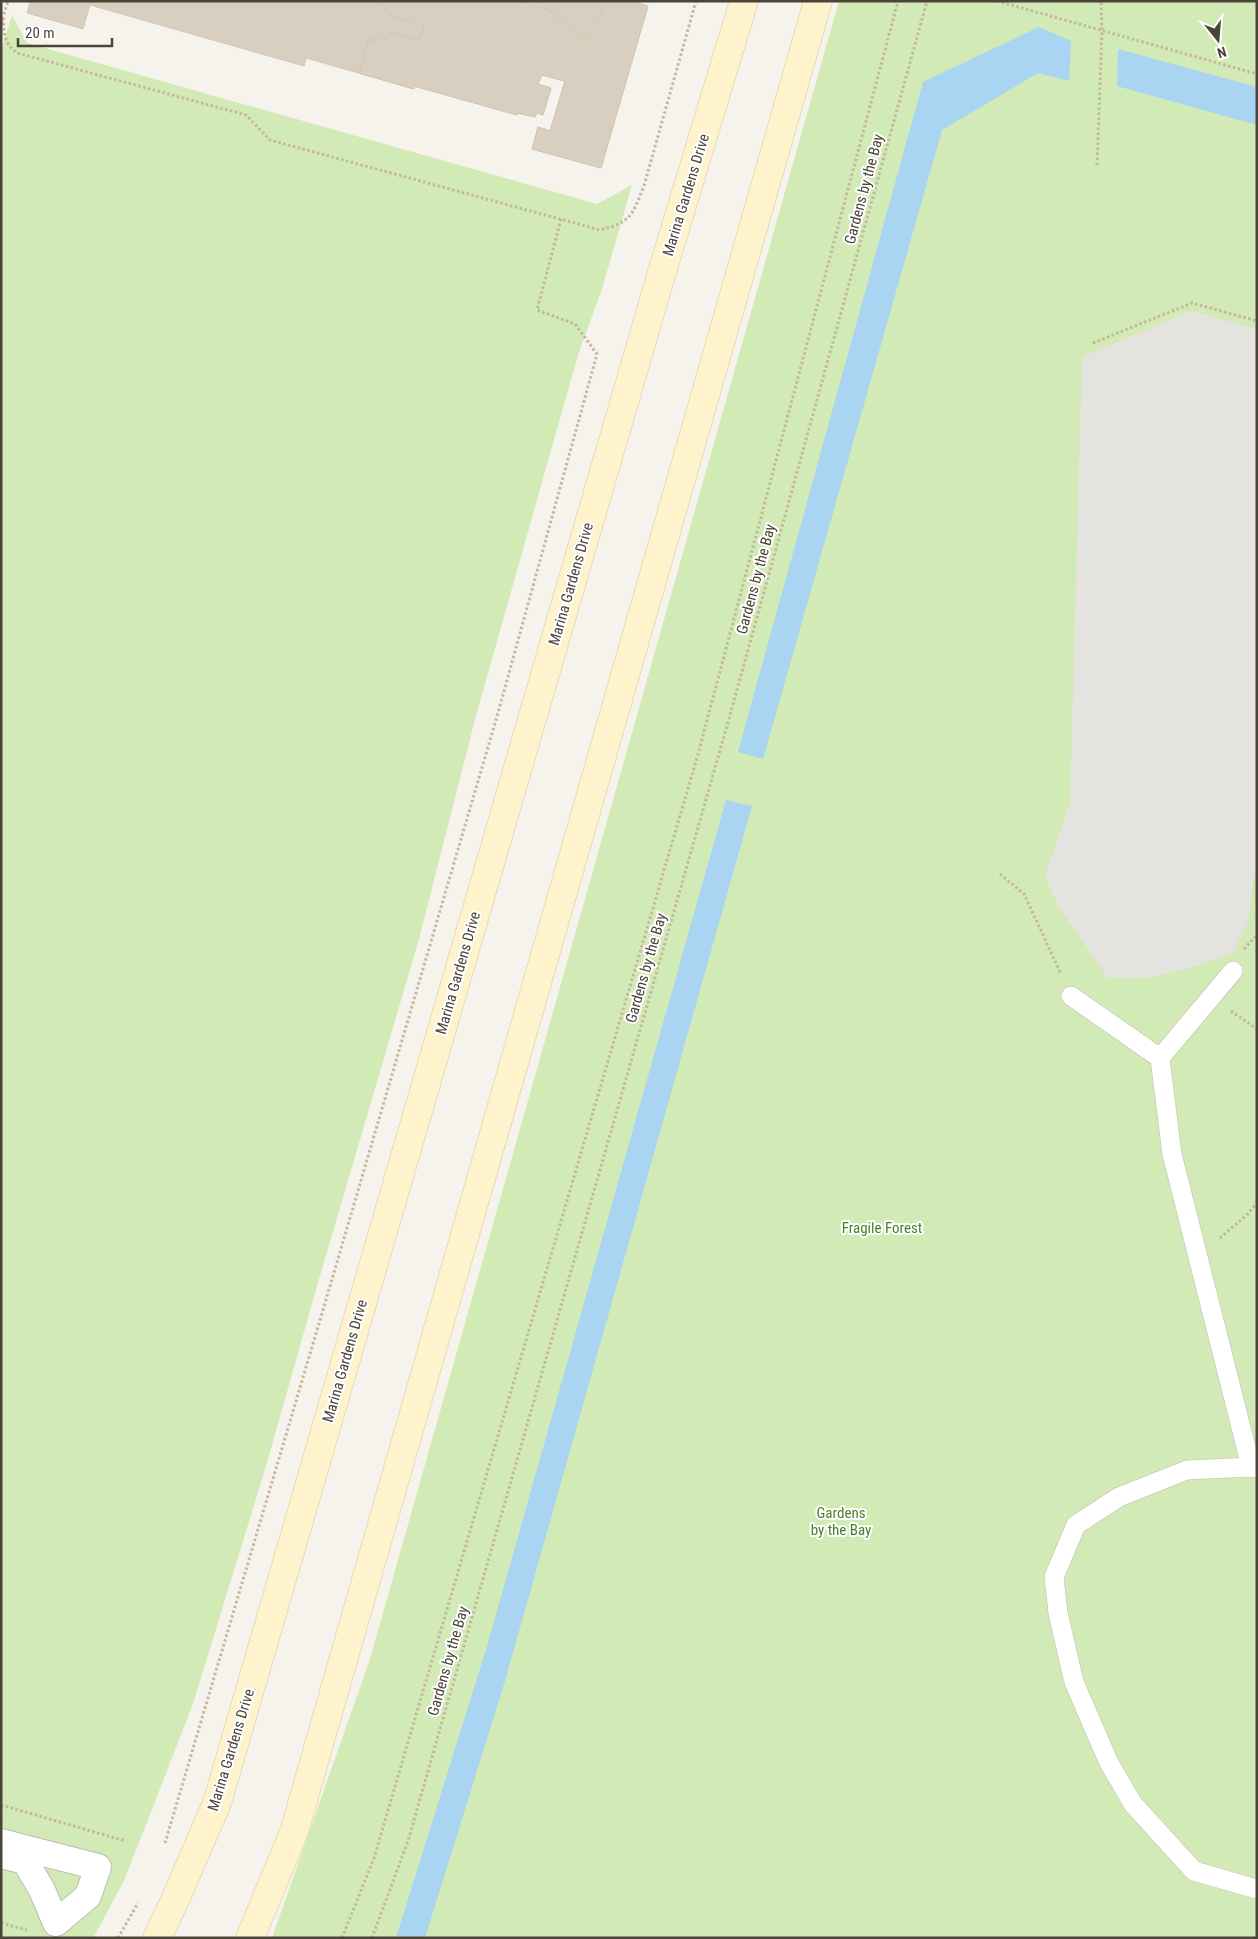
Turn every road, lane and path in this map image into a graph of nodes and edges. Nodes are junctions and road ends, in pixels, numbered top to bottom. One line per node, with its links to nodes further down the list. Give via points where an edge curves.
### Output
1 (8, 1): 9 (path)
2 (696, 1): 14 (path, via 644,186 631,216 617,226 600,230)
3 (744, 1): 34 (main road, Marina Gardens Drive, via 662,272 217,1803)
4 (818, 1): 35 (main road, via 294,1832)
5 (898, 1): 36 (path, via 697,758 374,1858)
6 (927, 1): 37 (path, Gardens by the Bay, via 720,753 408,1841)
7 (997, 1): 11 (path)
8 (1101, 1): 11 (path)
9 (3, 18): 10 (path); 14 (path, via 4,36 10,48 17,53 246,115 270,140)
10 (1, 24)
11 (1102, 30): 12 (path); 13 (path)
12 (1257, 74)
13 (1096, 165)
14 (561, 219): 27 (path, via 537,310 575,324 597,354 498,713)
15 (1257, 321): 16 (path, via 1192,303)
16 (1093, 343)
17 (1000, 874): 19 (path, via 1024,894)
18 (1233, 971): 20 (street)
19 (1071, 996): 20 (street)
20 (1160, 1058): 22 (street, via 1172,1154)
21 (1257, 1202): 22 (path, via 1248,1214)
22 (1197, 1257): 23 (street)
23 (1254, 1467): 29 (street, via 1187,1470 1119,1497 1076,1525 1054,1577 1058,1613 1074,1682 1109,1763 1133,1804 1194,1871)
24 (1, 1805): 25 (path)
25 (126, 1841)
26 (1, 1842): 28 (street, via 98,1867 88,1896 56,1922 25,1861)
27 (164, 1844)
28 (1, 1855)
29 (1257, 1889)
30 (142, 1895): 33 (path)
31 (1, 1923): 32 (path)
32 (32, 1932)
33 (118, 1938)
34 (157, 1938)
35 (250, 1938)
36 (342, 1938)
37 (372, 1938)

